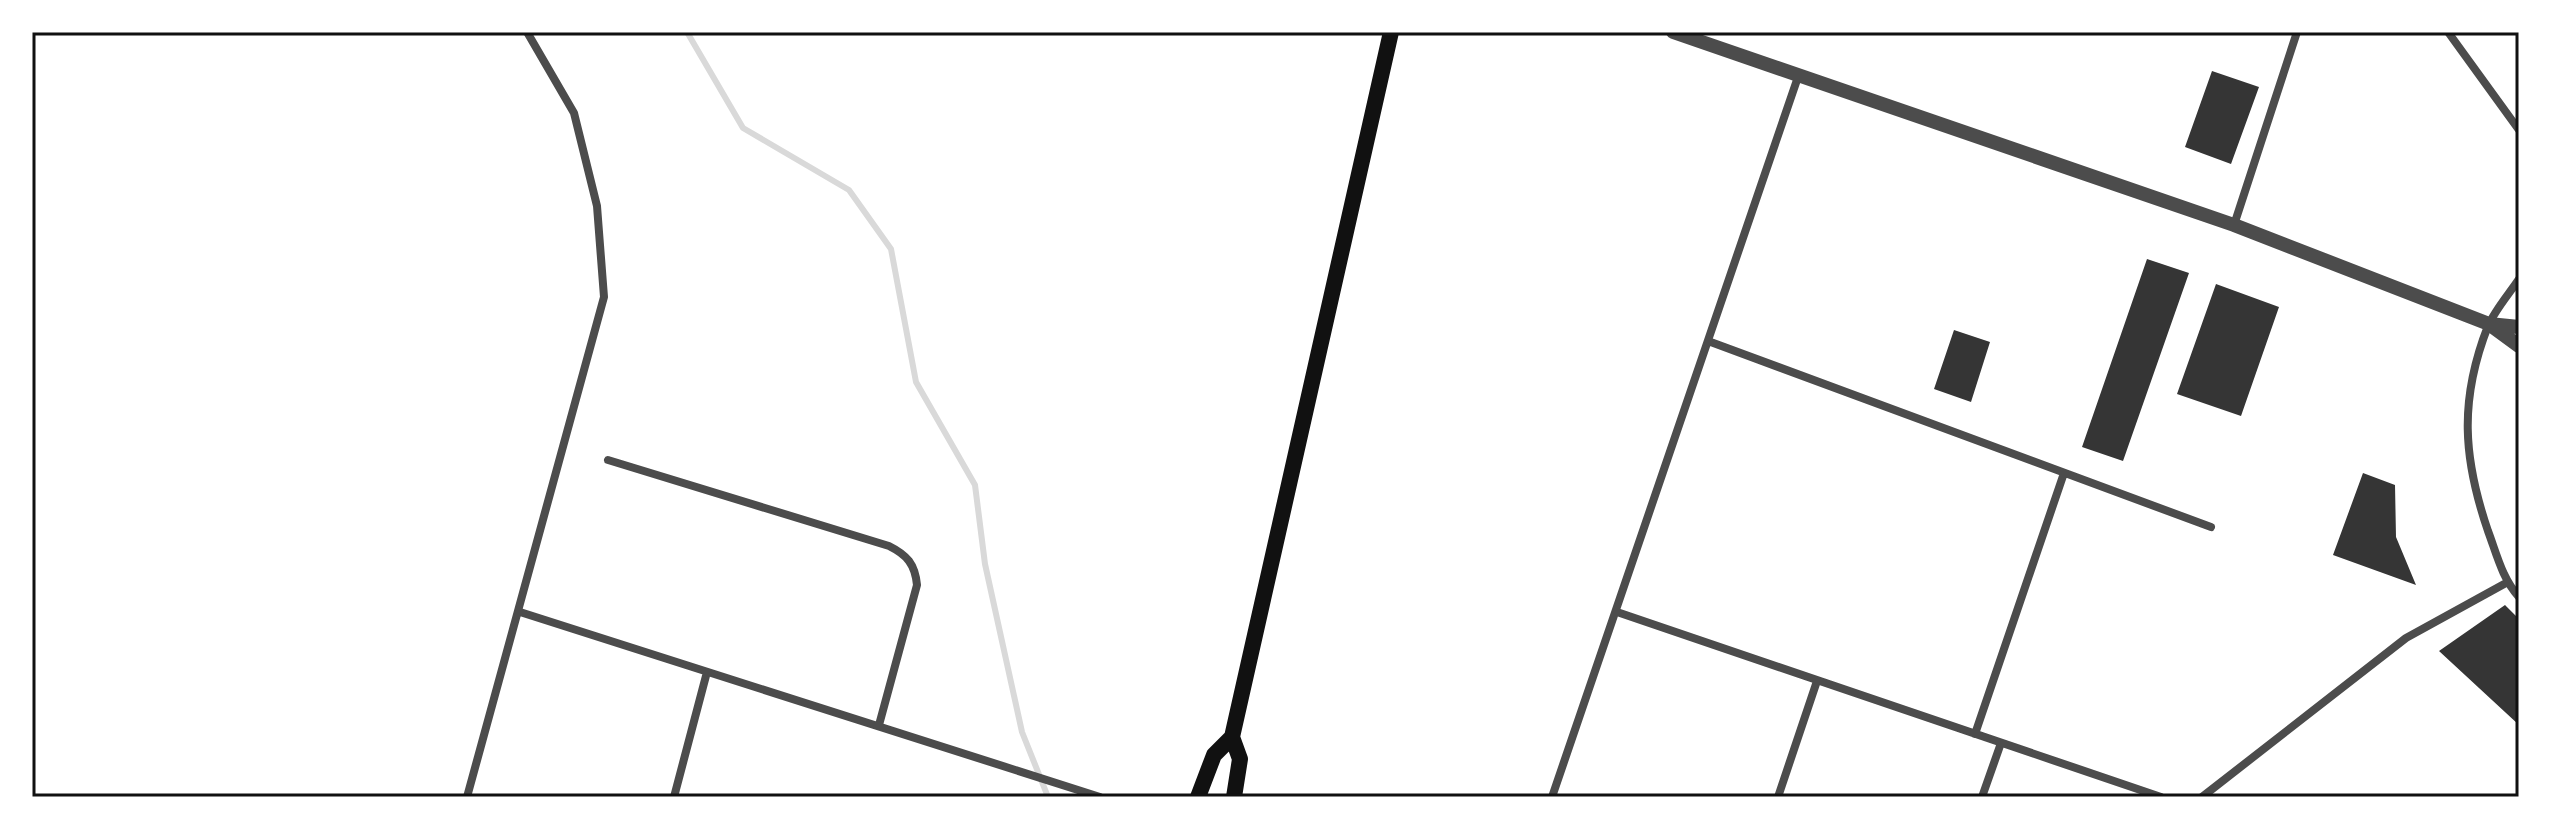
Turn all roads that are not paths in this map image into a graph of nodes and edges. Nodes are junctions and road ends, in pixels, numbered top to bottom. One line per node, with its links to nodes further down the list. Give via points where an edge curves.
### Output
1 (527, 32): 19 (street, via 574,113 597,206 604,297)
2 (1391, 32): 25 (main road)
3 (1673, 32): 6 (street)
4 (2297, 32): 8 (street)
5 (2448, 32): 7 (street)
6 (1799, 73): 8 (street); 12 (street)
7 (2519, 130)
8 (2234, 225): 10 (street)
9 (2519, 279): 10 (street)
10 (2489, 324): 11 (street); 13 (street); 17 (street, via 2469,392 2466,439 2473,487)
11 (2519, 327)
12 (1708, 341): 15 (street); 20 (street)
13 (2519, 346)
14 (608, 460): 23 (street, via 906,555 916,570 917,585)
15 (2064, 473): 16 (street); 24 (street)
16 (2211, 527)
17 (2506, 583): 18 (street); 36 (street, via 2406,638)
18 (2519, 597)
19 (520, 612): 21 (street); 27 (street)
20 (1617, 612): 22 (street); 32 (street)
21 (707, 672): 23 (street); 28 (street)
22 (1817, 681): 24 (street); 33 (street)
23 (879, 725): 29 (street)
24 (1975, 734): 26 (street)
25 (1232, 737): 30 (main road, via 1214,755); 31 (main road, via 1240,759)
26 (2001, 743): 34 (street); 35 (street)
27 (467, 797)
28 (674, 797)
29 (1100, 797)
30 (1198, 797)
31 (1234, 797)
32 (1552, 797)
33 (1778, 797)
34 (1982, 797)
35 (2161, 797)
36 (2202, 797)

